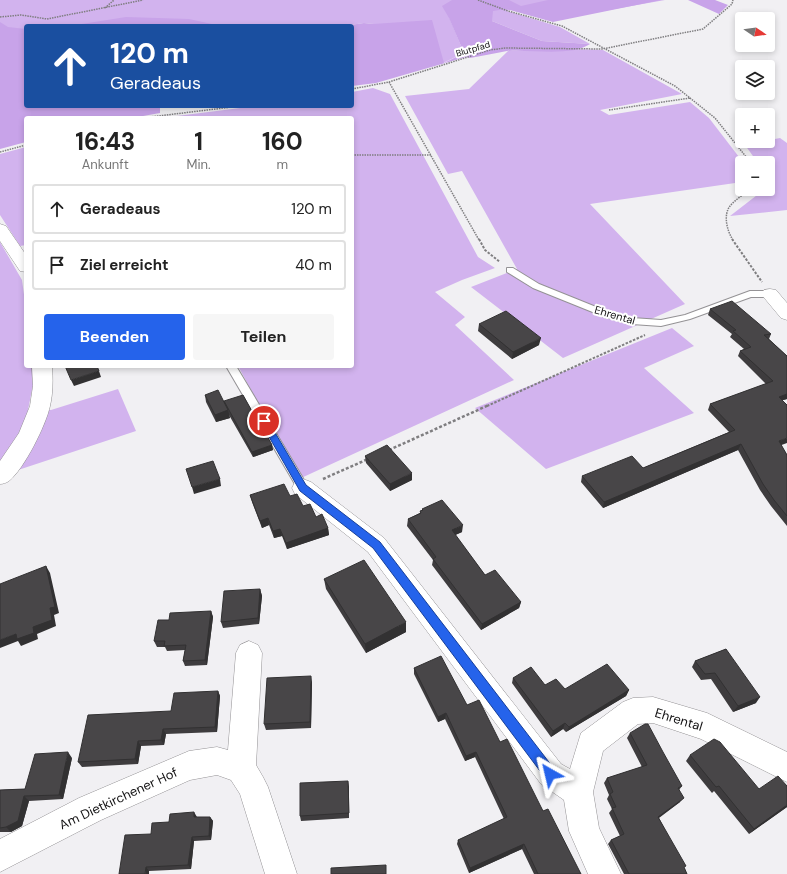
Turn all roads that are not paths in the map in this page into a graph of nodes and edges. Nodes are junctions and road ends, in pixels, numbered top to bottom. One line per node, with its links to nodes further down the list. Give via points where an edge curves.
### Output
1 (0, 229): 2 (street)
2 (24, 265)
3 (510, 270): 4 (lane, Ehrental, via 536,286 632,322 661,324 750,294)
4 (770, 294): 5 (street)
5 (787, 314)
6 (42, 368): 8 (street, via 40,407 29,433 7,470)
7 (232, 368): 9 (lane)
8 (0, 476)
9 (303, 488): 13 (street, via 376,545 550,774)
10 (249, 653): 12 (street)
11 (787, 767): 13 (street, Ehrental, via 707,727 652,710 633,711 591,743)
12 (241, 768): 14 (street, Am Dietkirchener Hof, via 217,761 189,766 90,809); 15 (street, via 253,787)
13 (578, 792): 16 (street, Ehrental, via 584,831)
14 (0, 856)
15 (281, 874)
16 (605, 874)

